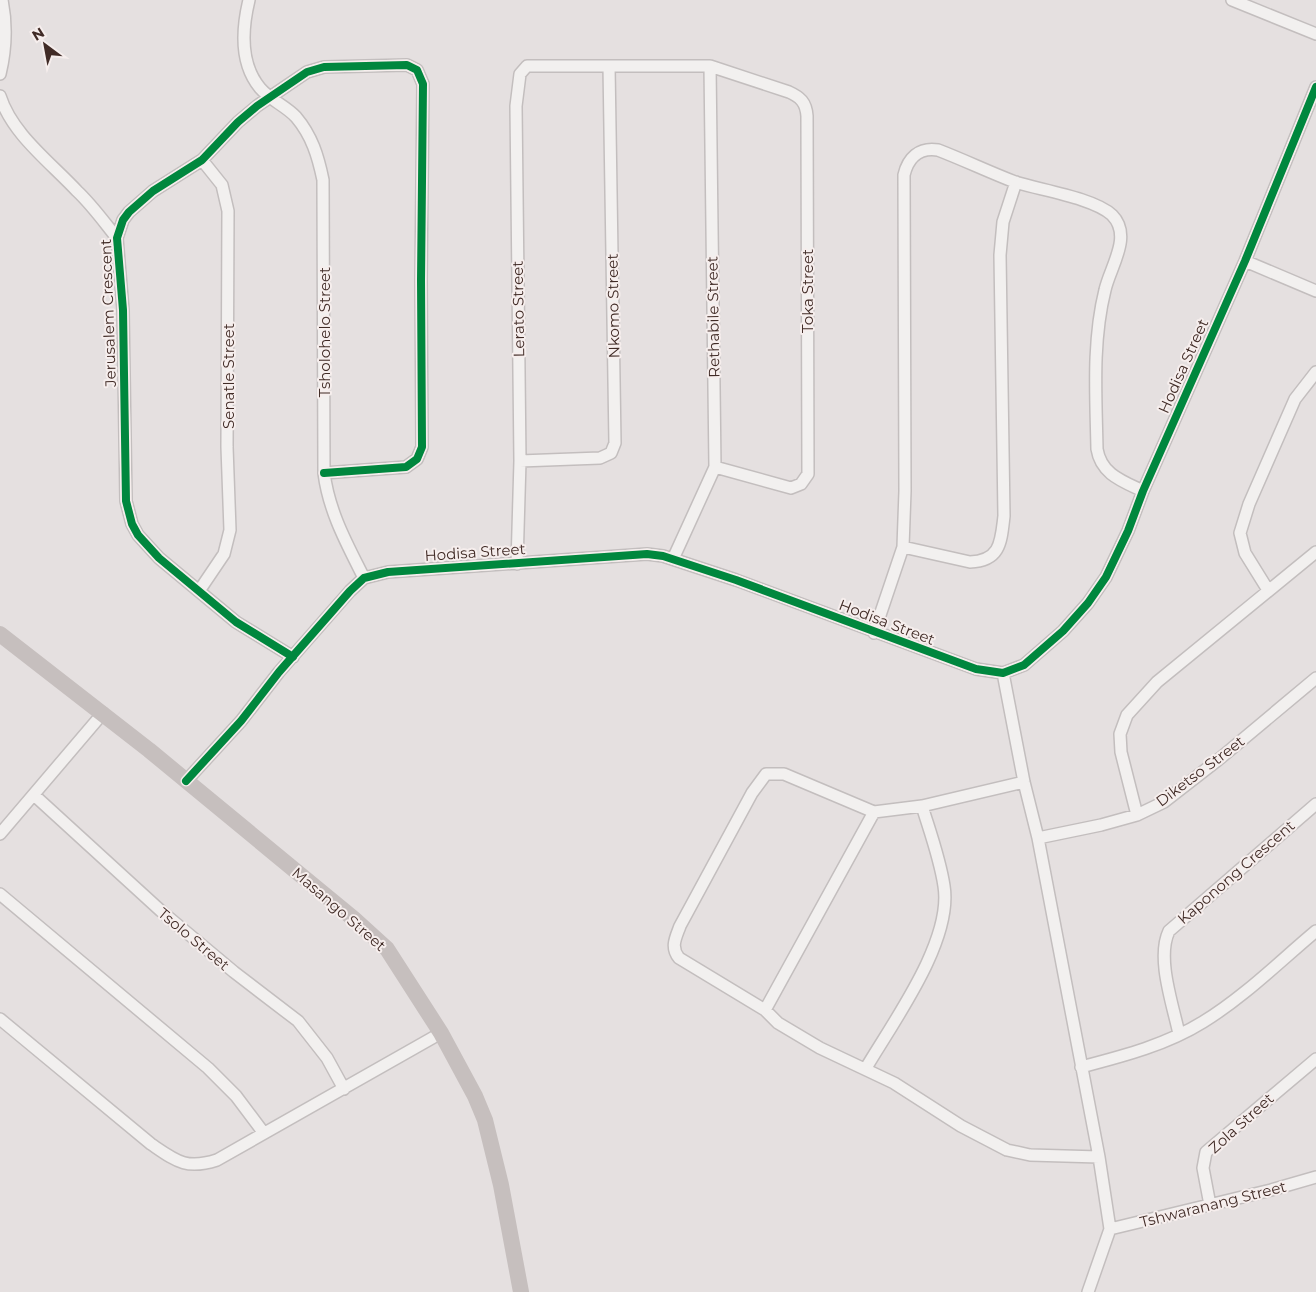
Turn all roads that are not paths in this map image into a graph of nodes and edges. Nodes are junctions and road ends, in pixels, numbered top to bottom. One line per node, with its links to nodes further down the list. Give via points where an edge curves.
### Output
1 (2, 0): 7 (street, via 6,22)
2 (249, 0): 10 (street, Tsholohelo Street, via 244,38 246,62 252,76)
3 (1232, 0): 4 (street)
4 (1316, 34)
5 (609, 66): 6 (street); 17 (street, Nkomo Street, via 615,443 611,453 600,458); 17 (street, Lerato Street, via 536,65 525,67 520,74 516,106)
6 (710, 66): 18 (street, Rethabile Street); 18 (street, Toka Street, via 798,96 804,103 806,116 808,467 805,479 791,488)
7 (0, 74)
8 (1316, 87): 14 (street, Hodisa Street)
9 (0, 96): 13 (street, via 5,113 22,134 80,193)
10 (269, 96): 11 (street, Jerusalem Crescent, via 238,122); 19 (street, Tsholohelo Street, via 303,127 316,148 323,180); 19 (street, Jerusalem Crescent, via 307,72 324,67 407,65 417,70 423,84 422,447 417,459 406,467)
11 (202, 160): 13 (street, Jerusalem Crescent, via 136,205 123,220); 27 (street, Senatle Street, via 222,185 228,212 230,530 224,554)
12 (1016, 182): 20 (street, via 1101,208 1111,214 1119,225 1120,246 1106,284 1098,329 1095,372 1097,449 1098,458 1111,475); 21 (street, via 1003,222 1000,255 1004,516 1001,543 998,550 978,562); 21 (street, via 931,148 917,153 907,163 904,175 903,262)
13 (117, 238): 27 (street, Jerusalem Crescent, via 123,310 126,501 138,535 159,558)
14 (1245, 261): 15 (street); 20 (street, Hodisa Street)
15 (1316, 292)
16 (1316, 372): 26 (street, via 1295,399 1249,504 1240,533 1245,553)
17 (520, 461): 24 (street, Lerato Street)
18 (715, 467): 23 (street, Rethabile Street)
19 (324, 473): 25 (street, Tsholohelo Street, via 332,510)
20 (1143, 492): 31 (street, Hodisa Street, via 1128,531 1088,603 1063,631 1024,665)
21 (903, 547): 28 (street)
22 (1316, 552): 26 (street)
23 (673, 559): 24 (street, Hodisa Street, via 647,554); 28 (street, Hodisa Street)
24 (517, 564): 25 (street, Hodisa Street, via 388,572)
25 (364, 578): 30 (street)
26 (1268, 590): 40 (street, via 1157,682 1127,715 1120,734 1121,752)
27 (199, 591): 30 (street, Jerusalem Crescent, via 236,622)
28 (874, 633): 31 (street, Hodisa Street, via 951,661)
29 (0, 634): 33 (street, Masango Street)
30 (293, 657): 34 (street)
31 (1003, 673): 35 (street)
32 (1316, 678): 40 (street, Diketso Street, via 1172,796)
33 (103, 713): 34 (street, Masango Street); 36 (street)
34 (186, 781): 47 (street, Masango Street, via 373,935 397,962)
35 (1024, 782): 38 (street); 42 (street)
36 (34, 795): 41 (street); 52 (street, Tsolo Street, via 161,911 298,1021 327,1058)
37 (1316, 804): 48 (street, Kaponong Crescent, via 1170,931 1164,953)
38 (922, 806): 39 (street); 51 (street, via 945,887 944,920 933,951)
39 (874, 812): 45 (street); 45 (street, via 784,774 766,774 752,793 680,926 674,950 683,960)
40 (1137, 814): 42 (street, Diketso Street)
41 (0, 834)
42 (1038, 838): 50 (street)
43 (0, 894): 53 (street, via 208,1068 236,1096)
44 (1316, 931): 48 (street, via 1230,1003)
45 (765, 1010): 51 (street, via 778,1023 813,1044)
46 (0, 1019): 53 (street, via 151,1144 181,1162 194,1166 217,1160)
47 (442, 1033): 52 (street); 58 (street, Masango Street, via 475,1096 492,1143)
48 (1180, 1034): 50 (street, via 1138,1052)
49 (1316, 1059): 56 (street, Zola Street, via 1206,1152 1203,1168)
50 (1081, 1067): 54 (street)
51 (866, 1068): 54 (street, via 1007,1150 1030,1155)
52 (344, 1089): 53 (street)
53 (263, 1132)
54 (1099, 1157): 57 (street)
55 (1316, 1176): 56 (street, Tshwaranang Street)
56 (1210, 1205): 57 (street, Tshwaranang Street)
57 (1110, 1229): 59 (street)
58 (520, 1292)
59 (1088, 1292)

